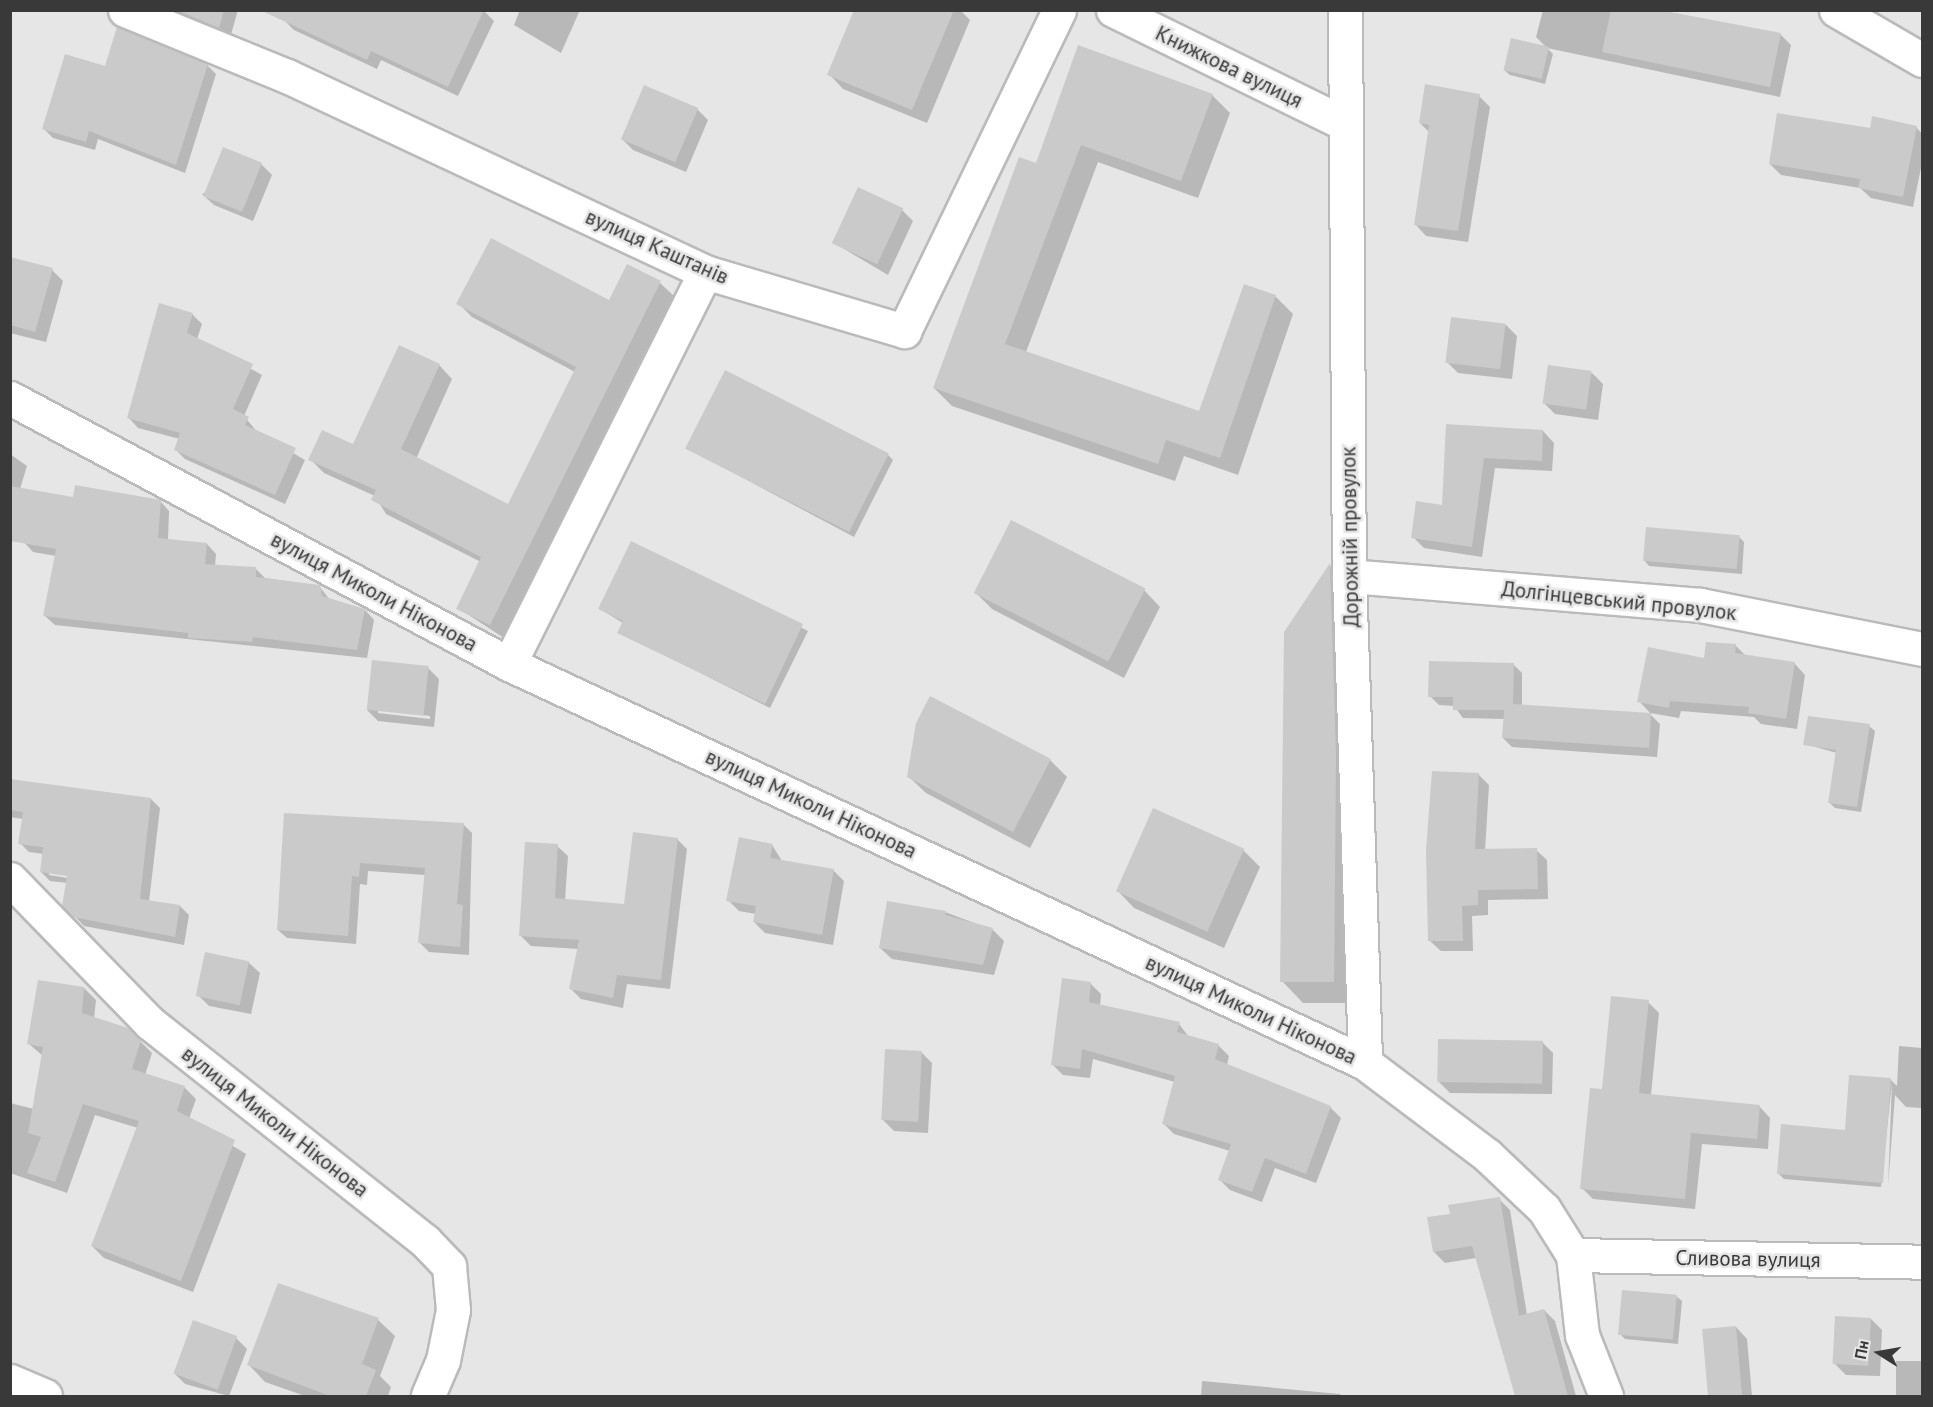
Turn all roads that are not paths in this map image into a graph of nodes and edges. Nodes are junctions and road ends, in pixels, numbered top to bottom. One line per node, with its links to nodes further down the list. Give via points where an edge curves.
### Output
1 (125, 10): 8 (street, вулиця Каштанів, via 287,76)
2 (1059, 10): 8 (street, вулиця Каштанів, via 904,331)
3 (1113, 10): 7 (street, Книжкова вулиця)
4 (1345, 10): 7 (street, Дорожній провулок)
5 (1836, 10): 6 (street)
6 (1923, 60)
7 (1344, 123): 10 (street, Дорожній провулок)
8 (705, 272): 12 (street)
9 (10, 398): 12 (street, вулиця Миколи Ніконова)
10 (1349, 576): 11 (street, Долгінцевський провулок, via 1700,605); 14 (street, Дорожній провулок)
11 (1923, 650)
12 (509, 664): 14 (street, вулиця Миколи Ніконова)
13 (10, 879): 19 (street, вулиця Миколи Ніконова, via 150,1023 425,1241 449,1266 453,1310 443,1360)
14 (1365, 1063): 15 (street, вулиця Миколи Ніконова, via 1503,1171 1544,1209)
15 (1573, 1255): 16 (street, Сливова вулиця); 20 (street, via 1582,1335)
16 (1923, 1262)
17 (10, 1381): 18 (street)
18 (45, 1396)
19 (428, 1396)
20 (1606, 1396)

